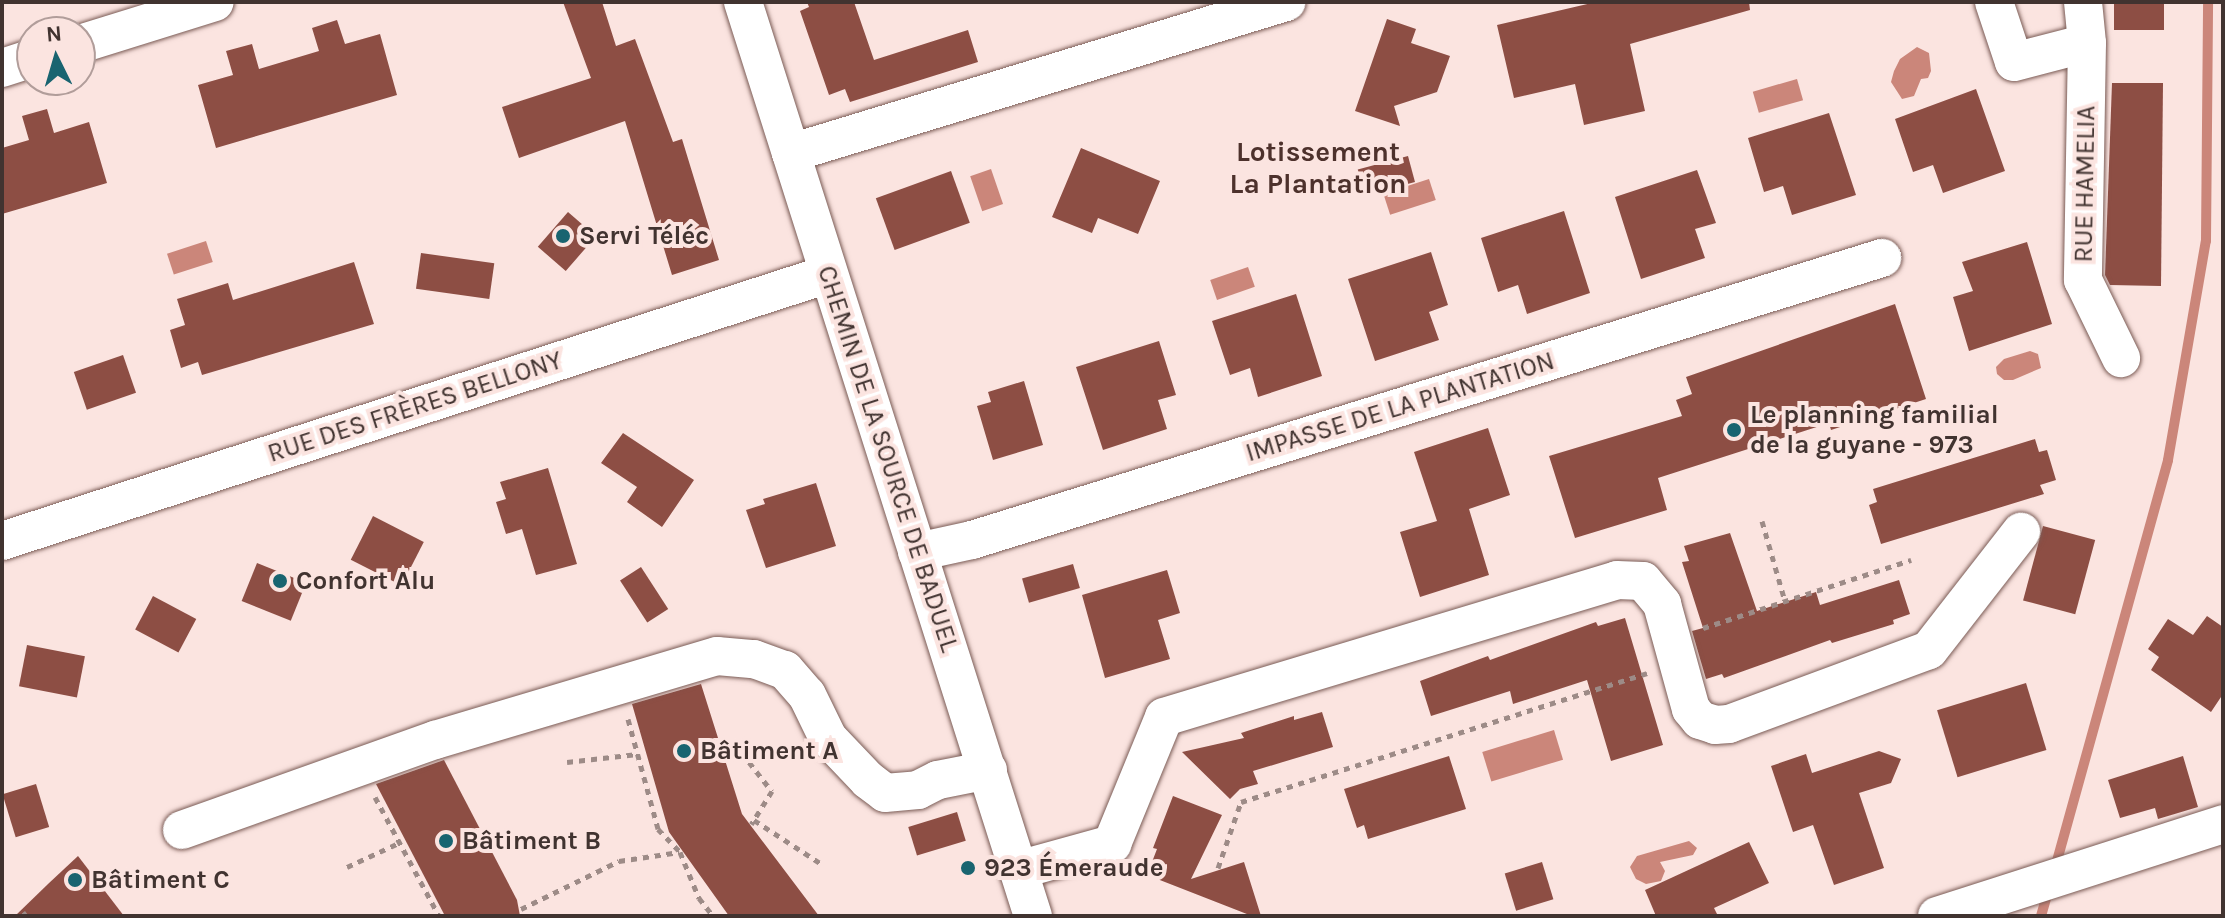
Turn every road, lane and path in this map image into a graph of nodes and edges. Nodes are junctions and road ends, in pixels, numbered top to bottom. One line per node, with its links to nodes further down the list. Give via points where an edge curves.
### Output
1 (215, 2): 6 (street)
2 (743, 2): 8 (street, CHEMIN DE LA SOURCE DE BADUEL)
3 (1286, 2): 8 (street)
4 (1994, 2): 7 (street, via 2014,62)
5 (2083, 2): 7 (street, RUE HAMELIA)
6 (96, 39)
7 (2087, 43): 11 (street, RUE HAMELIA, via 2083,280)
8 (791, 153): 10 (street, CHEMIN DE LA SOURCE DE BADUEL)
9 (1882, 258): 15 (street, IMPASSE DE LA PLANTATION, via 972,540)
10 (828, 274): 14 (street, RUE DES FRÈRES BELLONY); 15 (street, CHEMIN DE LA SOURCE DE BADUEL)
11 (2121, 358)
12 (1762, 521): 17 (path)
13 (2021, 532): 18 (street, via 1929,650 1729,724 1700,720 1691,709)
14 (2, 541)
15 (917, 552): 24 (street, CHEMIN DE LA SOURCE DE BADUEL)
16 (1911, 560): 17 (path)
17 (1785, 601): 18 (path)
18 (1675, 650): 31 (path, via 1241,802); 32 (street, via 1662,604 1643,581 1617,580 1164,717 1112,844)
19 (618, 685): 20 (path); 23 (street); 24 (street, via 717,656 754,659 785,670 807,695 828,738 885,793 918,790 938,780)
20 (638, 754): 21 (path); 28 (path, via 658,829)
21 (567, 762)
22 (749, 762): 29 (path, via 772,791 752,822)
23 (360, 768): 26 (street); 27 (path)
24 (988, 770): 32 (street, CHEMIN DE LA SOURCE DE BADUEL)
25 (2223, 824): 37 (street)
26 (182, 830)
27 (399, 843): 30 (path); 34 (path)
28 (680, 852): 33 (path, via 619,861); 35 (path, via 699,898)
29 (820, 863)
30 (347, 867)
31 (1218, 868)
32 (1018, 870): 36 (street, CHEMIN DE LA SOURCE DE BADUEL)
33 (521, 909)
34 (439, 916)
35 (713, 916)
36 (1033, 916)
37 (1937, 916)

